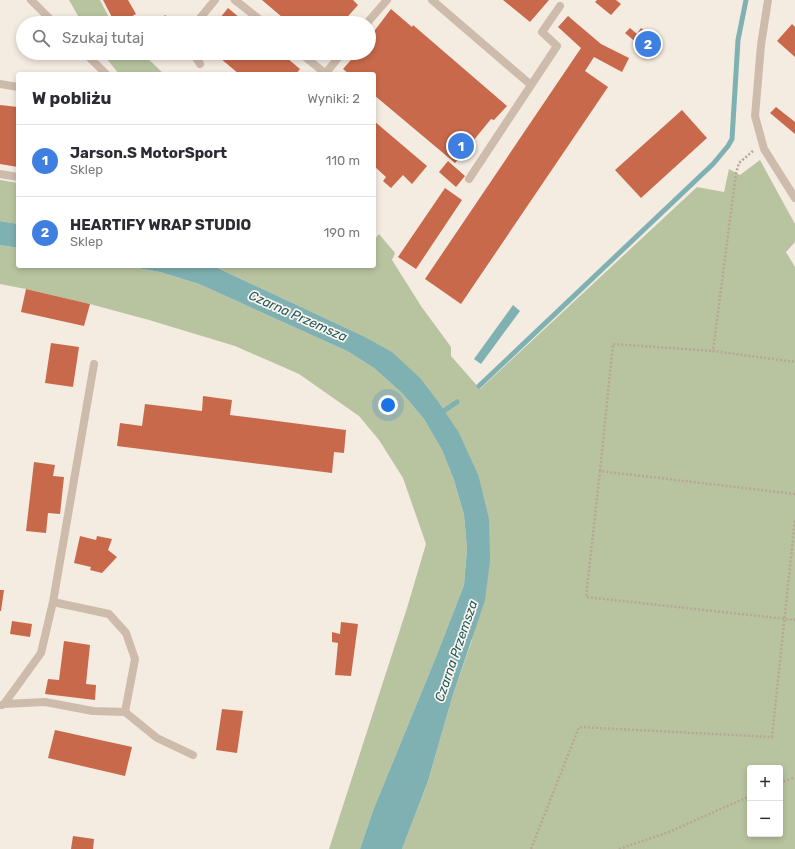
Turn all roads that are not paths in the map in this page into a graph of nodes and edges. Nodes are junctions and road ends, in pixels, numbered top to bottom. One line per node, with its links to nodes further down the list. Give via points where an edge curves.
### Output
1 (31, 0): 8 (lane)
2 (215, 0): 9 (lane)
3 (236, 0): 10 (lane)
4 (387, 0): 11 (lane)
5 (432, 0): 21 (lane)
6 (768, 0): 26 (lane, via 755,116 764,149)
7 (560, 6): 21 (lane, via 542,32 557,46)
8 (47, 16)
9 (202, 16)
10 (255, 16)
11 (373, 16)
12 (92, 60): 17 (lane)
13 (197, 60): 16 (lane)
14 (308, 60): 18 (lane)
15 (336, 60): 19 (lane)
16 (200, 64)
17 (104, 72)
18 (323, 72)
19 (327, 72)
20 (0, 84): 22 (lane)
21 (531, 85): 25 (lane)
22 (16, 87)
23 (0, 174): 24 (lane)
24 (16, 177)
25 (469, 179)
26 (795, 198)
27 (94, 364): 28 (lane)
28 (53, 602): 29 (lane, via 41,653); 30 (lane, via 109,614 126,633 135,659)
29 (2, 705): 30 (lane, via 45,702 93,711)
30 (125, 712): 31 (lane, via 157,738)
31 (193, 755)

